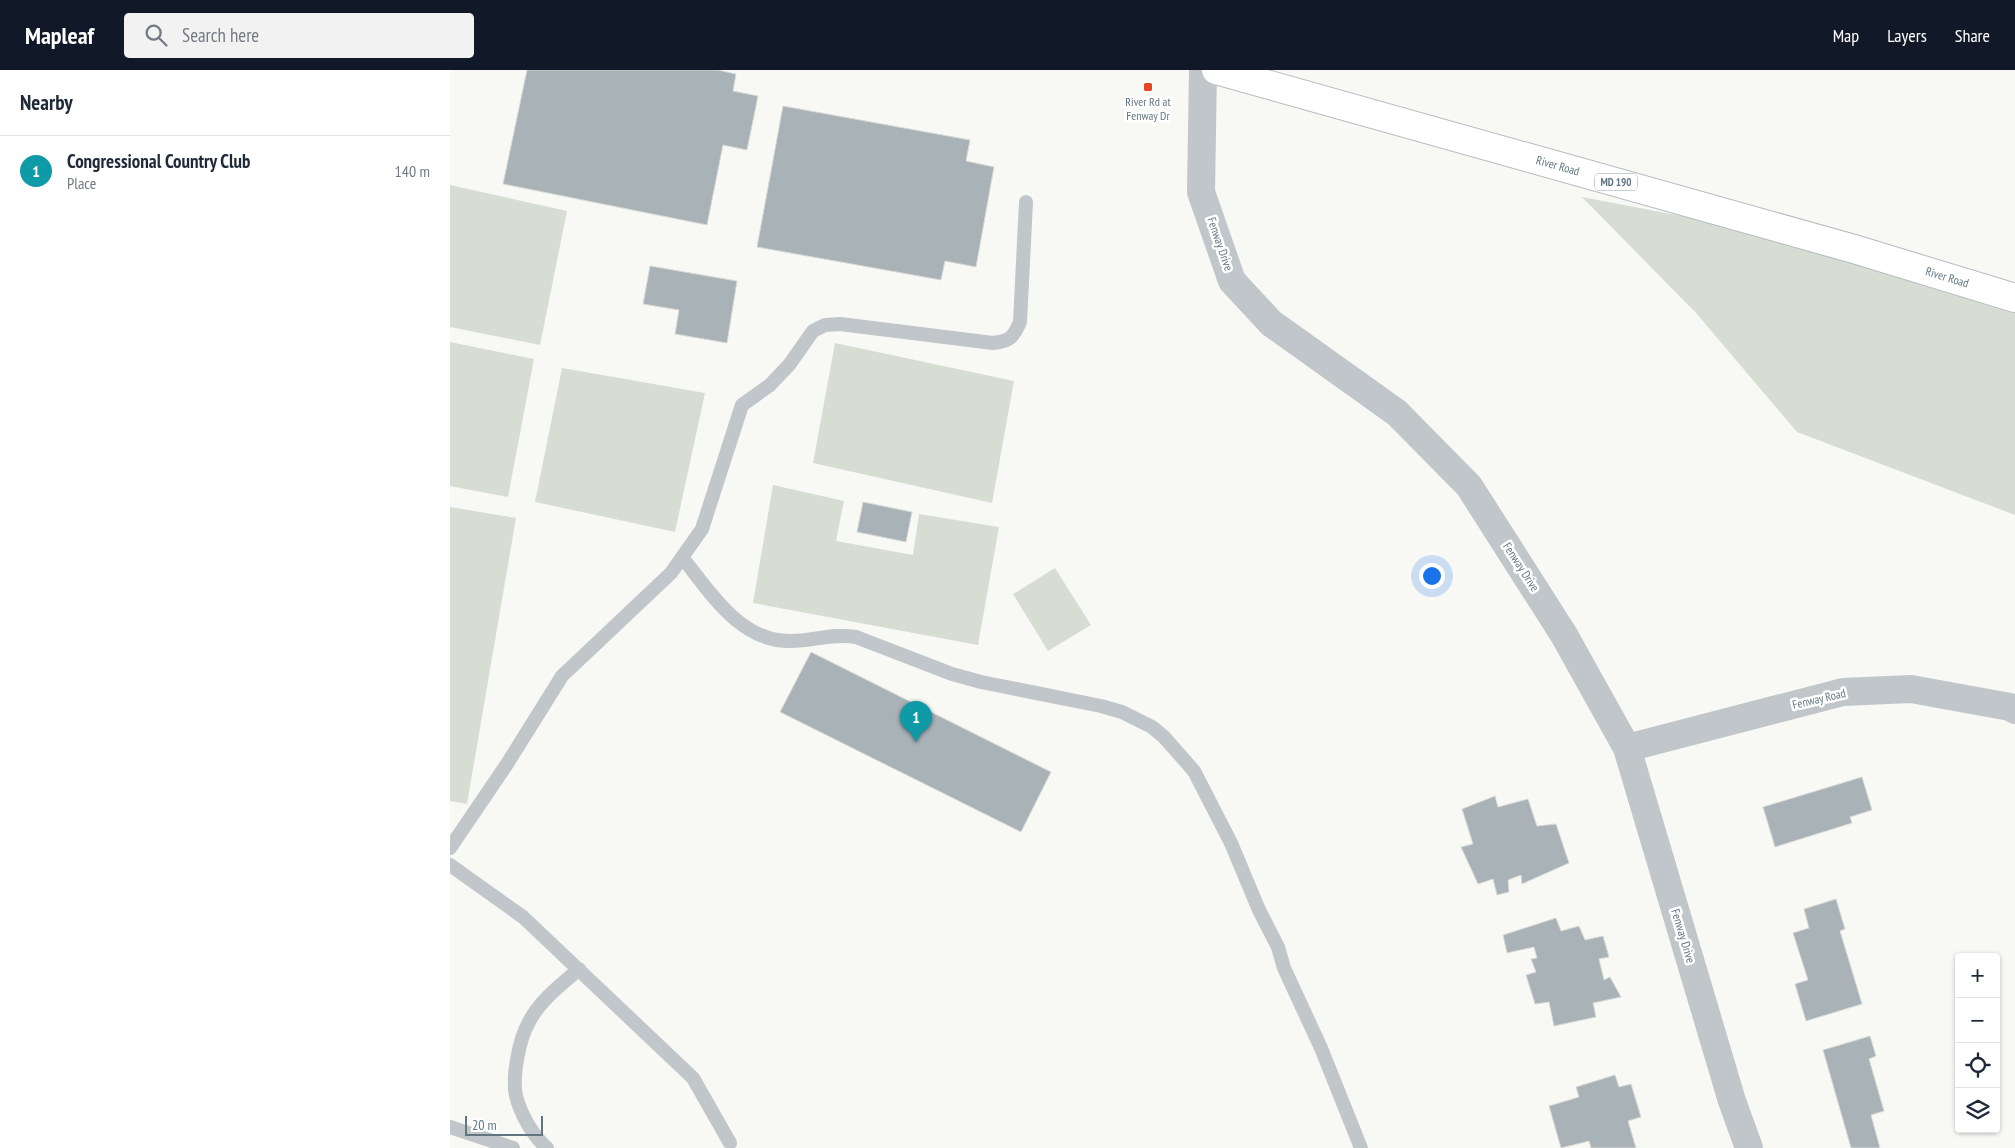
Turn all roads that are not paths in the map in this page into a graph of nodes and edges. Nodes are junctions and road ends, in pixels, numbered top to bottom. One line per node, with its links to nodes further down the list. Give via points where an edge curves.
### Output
1 (1203, 70): 7 (street, Fenway Drive, via 1202,192 1232,281 1271,323 1397,413 1469,486 1564,634)
2 (1216, 70): 4 (main road, River Road / MD 190, via 1854,249)
3 (1026, 202): 5 (lane, via 1020,322 1014,334 1006,341 992,343 840,324 825,325 812,331 789,365 770,385 742,405 702,528)
4 (2015, 298)
5 (682, 557): 8 (lane, via 671,573 562,676); 15 (lane, via 737,621 756,634 791,641 843,635 856,637 952,674 1122,712 1164,737 1194,771 1231,844 1258,910 1278,947)
6 (2015, 710): 7 (street, Fenway Road, via 1911,689 1843,692)
7 (1627, 748): 16 (street, Fenway Drive, via 1732,1101)
8 (450, 848)
9 (450, 865): 10 (lane, via 523,917)
10 (578, 969): 12 (lane, via 693,1078); 14 (lane, via 548,996 529,1022 517,1057 516,1096 529,1127)
11 (450, 1127): 13 (lane)
12 (730, 1144)
13 (513, 1148)
14 (547, 1148)
15 (1361, 1148)
16 (1749, 1148)

